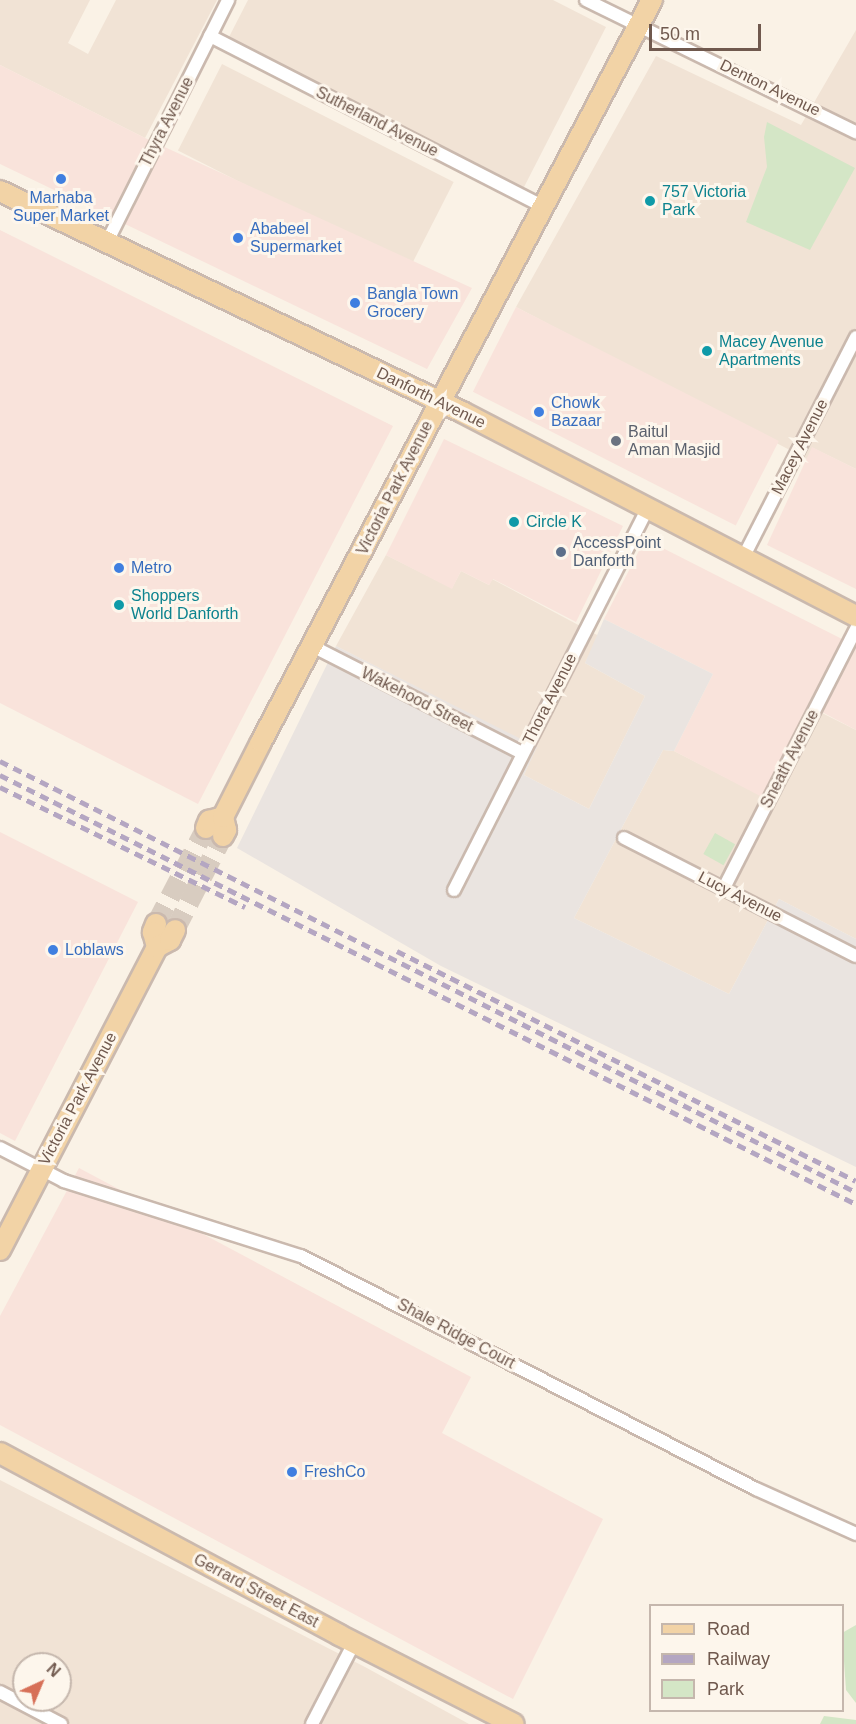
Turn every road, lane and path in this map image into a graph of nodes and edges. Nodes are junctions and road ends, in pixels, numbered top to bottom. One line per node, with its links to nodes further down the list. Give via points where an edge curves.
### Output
1 (228, 0): 5 (street, Thyra Avenue)
2 (586, 0): 4 (street, Denton Avenue)
3 (652, 0): 4 (main road, Victoria Park Avenue)
4 (639, 25): 6 (street, Denton Avenue); 8 (main road, Victoria Park Avenue)
5 (210, 36): 8 (street, Sutherland Avenue); 9 (street, Thyra Avenue)
6 (856, 132)
7 (0, 191): 9 (main road, Danforth Avenue)
8 (544, 207): 11 (main road, Victoria Park Avenue)
9 (105, 244): 11 (main road, Danforth Avenue)
10 (856, 337): 13 (street, Macey Avenue)
11 (439, 401): 12 (main road, Danforth Avenue); 16 (main road, Victoria Park Avenue)
12 (648, 508): 13 (main road, Danforth Avenue); 17 (street, Thora Avenue)
13 (743, 558): 14 (main road, Danforth Avenue)
14 (856, 616)
15 (856, 630): 20 (street, Sneath Avenue)
16 (312, 646): 17 (street, Wakehood Street); 18 (main road, Victoria Park Avenue)
17 (522, 753): 21 (street, Thora Avenue)
18 (217, 827)
19 (624, 838): 20 (street, Lucy Avenue)
20 (724, 888): 23 (street, Lucy Avenue)
21 (454, 890)
22 (166, 927): 25 (main road, Victoria Park Avenue, via 153,932 156,947)
23 (856, 956)
24 (0, 1148): 25 (street, Shale Ridge Court)
25 (41, 1171): 26 (main road, Victoria Park Avenue); 28 (street, Shale Ridge Court, via 301,1256 756,1489)
26 (0, 1250)
27 (0, 1453): 29 (main road, Gerrard Street East)
28 (856, 1534)
29 (354, 1643): 32 (street); 33 (main road, Gerrard Street East)
30 (0, 1692): 31 (street)
31 (61, 1724)
32 (312, 1724)
33 (514, 1724)

